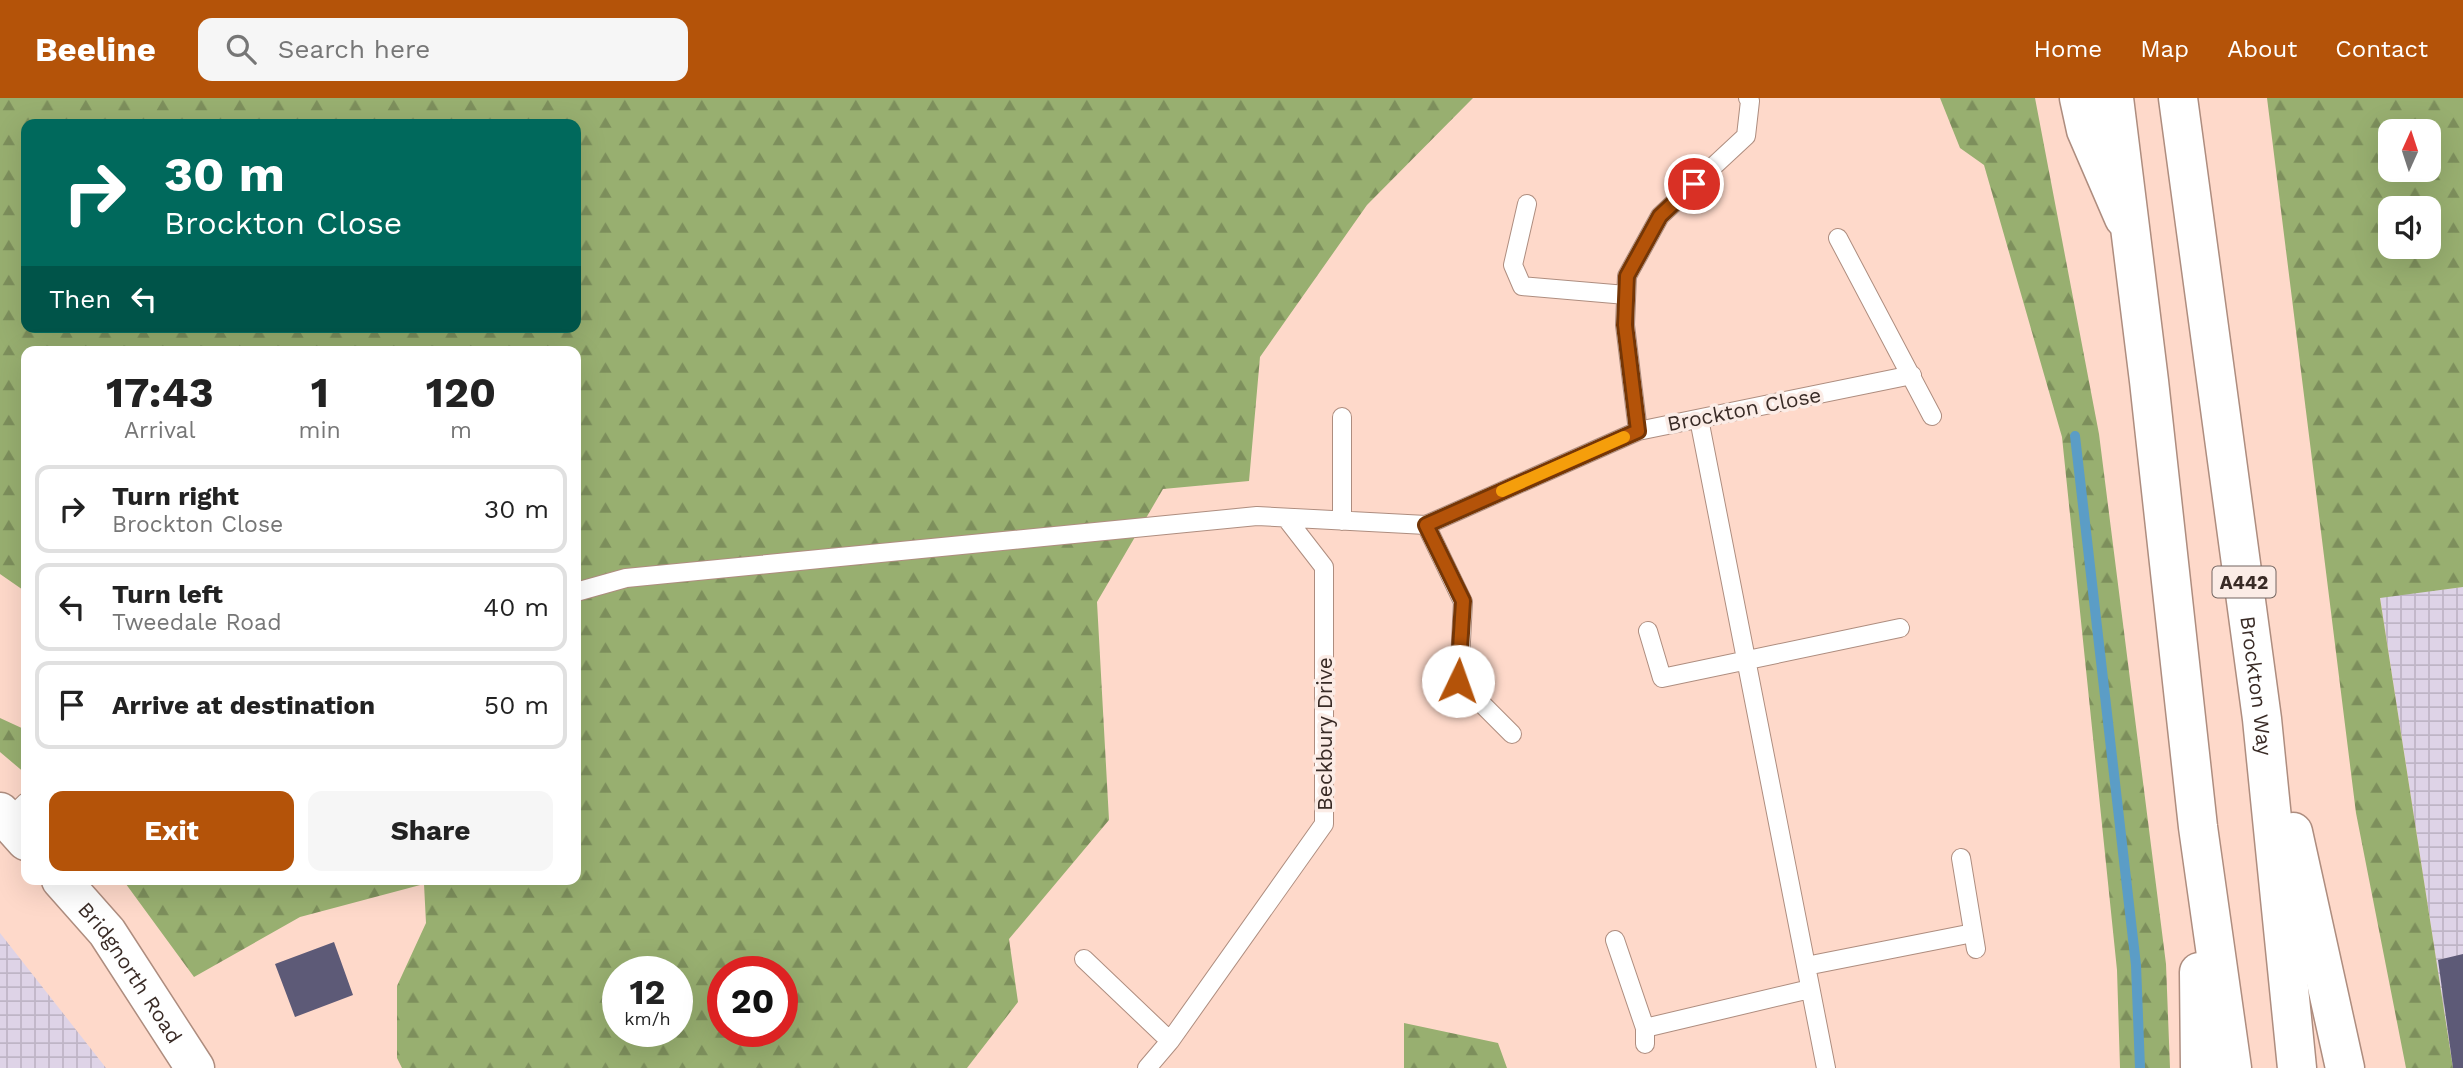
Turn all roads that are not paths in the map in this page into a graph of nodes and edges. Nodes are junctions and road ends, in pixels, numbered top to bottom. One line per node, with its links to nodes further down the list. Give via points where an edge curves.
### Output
1 (1748, 98): 8 (lane, via 1746,136 1660,216 1627,276)
2 (2079, 98): 6 (main road, via 2087,130)
3 (2114, 98): 6 (main road)
4 (2178, 98): 21 (main road, Brockton Way / A442)
5 (1527, 204): 8 (lane, via 1513,265 1522,286)
6 (2129, 230): 23 (main road)
7 (1838, 238): 9 (lane)
8 (1626, 295): 13 (lane, via 1625,325)
9 (1912, 375): 10 (lane); 12 (lane, Brockton Close)
10 (1932, 416)
11 (1342, 417): 15 (lane)
12 (1699, 419): 13 (lane, Brockton Close); 20 (lane)
13 (1638, 431): 16 (lane, Brockton Close)
14 (1286, 518): 15 (lane); 17 (lane, via 1257,516 626,578); 30 (lane, Beckbury Drive, via 1324,567 1324,824)
15 (1342, 521): 16 (lane)
16 (1426, 525): 22 (lane, via 1463,601 1458,681)
17 (581, 591)
18 (1900, 628): 20 (lane)
19 (1648, 631): 20 (lane, via 1662,678)
20 (1746, 660): 28 (lane)
21 (2262, 719): 36 (main road, Brockton Way / A442); 37 (main road, A442, via 2301,860)
22 (1512, 734)
23 (2198, 827): 34 (main road); 35 (main road)
24 (1961, 858): 28 (lane, via 1975,941)
25 (65, 885): 32 (main road, Bridgnorth Road, via 107,932)
26 (1615, 940): 29 (lane, via 1645,1036)
27 (1084, 958): 30 (lane)
28 (1806, 966): 29 (lane)
29 (1810, 989): 33 (lane)
30 (1170, 1041): 31 (lane, Beckbury Drive)
31 (1158, 1064)
32 (194, 1068)
33 (1826, 1068)
34 (2200, 1068)
35 (2232, 1068)
36 (2297, 1068)
37 (2345, 1068)

